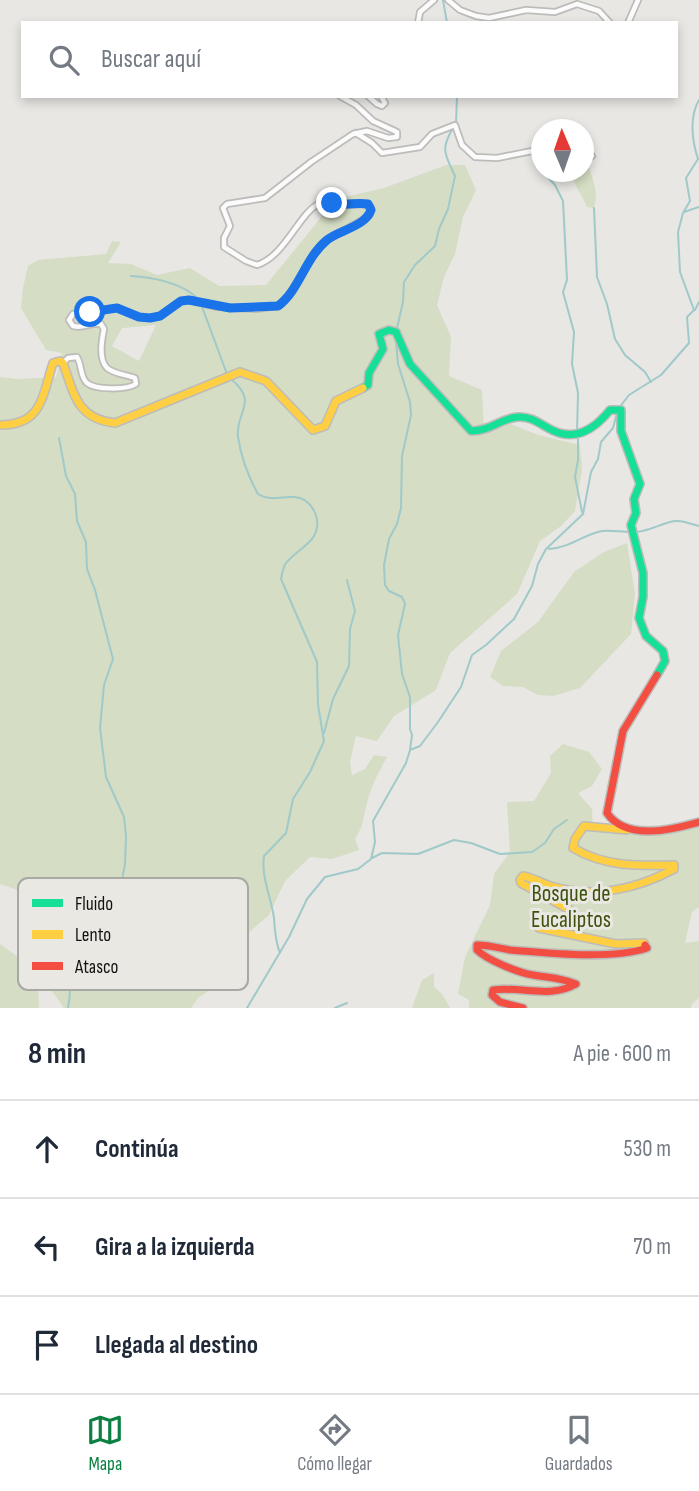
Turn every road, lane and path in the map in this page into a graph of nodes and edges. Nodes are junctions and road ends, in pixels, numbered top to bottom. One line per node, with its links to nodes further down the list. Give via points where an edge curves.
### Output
1 (433, 0): 4 (street)
2 (448, 0): 5 (street, via 460,10 489,19 526,10 555,12 577,4 599,11)
3 (638, 0): 6 (street)
4 (419, 21)
5 (608, 21)
6 (629, 21)
7 (344, 98): 10 (street, via 398,135 394,139 366,131)
8 (370, 98): 9 (street, via 380,106 385,103)
9 (383, 98)
10 (356, 134): 11 (street, via 382,153 420,146 432,134 455,125 462,145 475,157); 12 (street, via 265,198 223,208 230,226 224,247 257,265 270,260 320,204 363,203 370,207 370,215 328,239 314,253 284,302 272,308 245,309 189,300 150,318 117,308 73,314 69,320 73,326 101,324 105,365 135,379 136,384 120,389 93,386 85,381 77,357)
11 (531, 151)
12 (63, 363): 13 (street, via 53,363 43,396 27,421); 15 (street, via 80,408 102,423 115,423 240,372 265,381 313,430 325,426 336,401 368,386 369,373 383,349 379,334 390,330 396,332 410,364 426,384 471,431 485,432 522,417 562,435 578,436 596,426 610,410 621,410 621,431 640,484 631,525 642,573 639,618 665,661 621,738 607,813 611,822)
13 (0, 425)
14 (699, 822): 15 (street, via 656,830)
15 (629, 829): 16 (street, via 584,826 573,848 638,867 674,865 674,869 621,889 559,889 528,877 520,880 570,910 565,921 534,918 539,928 616,944 644,943 646,950 592,953 477,945 483,956 530,975 560,977 576,984 545,992 493,990 500,1002)
16 (523, 1008)

